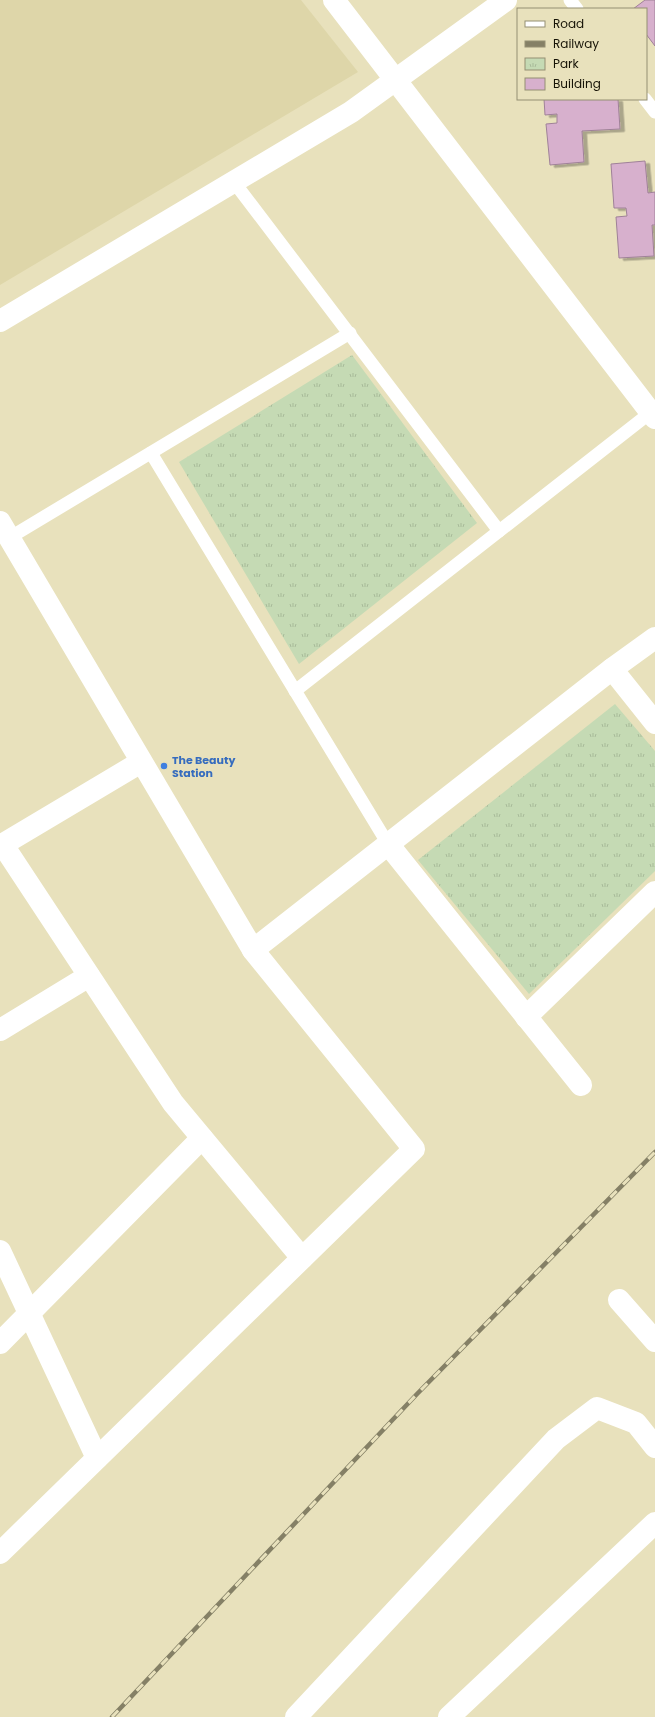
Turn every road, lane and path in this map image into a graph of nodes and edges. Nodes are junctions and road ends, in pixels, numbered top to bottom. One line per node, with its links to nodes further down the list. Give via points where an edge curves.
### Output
1 (334, 0): 5 (street)
2 (506, 0): 5 (street)
3 (570, 0): 4 (lane)
4 (576, 8)
5 (396, 80): 8 (street, via 351,112); 11 (street)
6 (646, 100): 7 (lane)
7 (655, 112)
8 (234, 182): 9 (street); 10 (lane)
9 (0, 321)
10 (350, 333): 12 (lane); 14 (lane)
11 (653, 413): 14 (lane)
12 (151, 453): 13 (lane); 17 (lane)
13 (5, 530): 19 (street)
14 (498, 531): 17 (lane)
15 (655, 638): 16 (street)
16 (612, 668): 18 (street); 20 (street)
17 (294, 691): 20 (lane)
18 (655, 723)
19 (141, 762): 21 (street); 23 (street)
20 (388, 844): 23 (street); 25 (street)
21 (1, 846): 24 (street)
22 (655, 892): 25 (street)
23 (253, 950): 30 (street, via 414,1149)
24 (89, 976): 26 (street); 28 (street, via 173,1103)
25 (526, 1017): 27 (street)
26 (0, 1030)
27 (581, 1085)
28 (202, 1138): 30 (street); 32 (street)
29 (0, 1251): 32 (street)
30 (302, 1258): 36 (street)
31 (620, 1300): 33 (street)
32 (29, 1314): 34 (street); 36 (street)
33 (655, 1340)
34 (0, 1343)
35 (655, 1447): 39 (street, via 636,1423 597,1408 556,1439)
36 (97, 1458): 38 (street)
37 (655, 1523): 40 (street)
38 (0, 1553)
39 (296, 1717)
40 (449, 1717)

